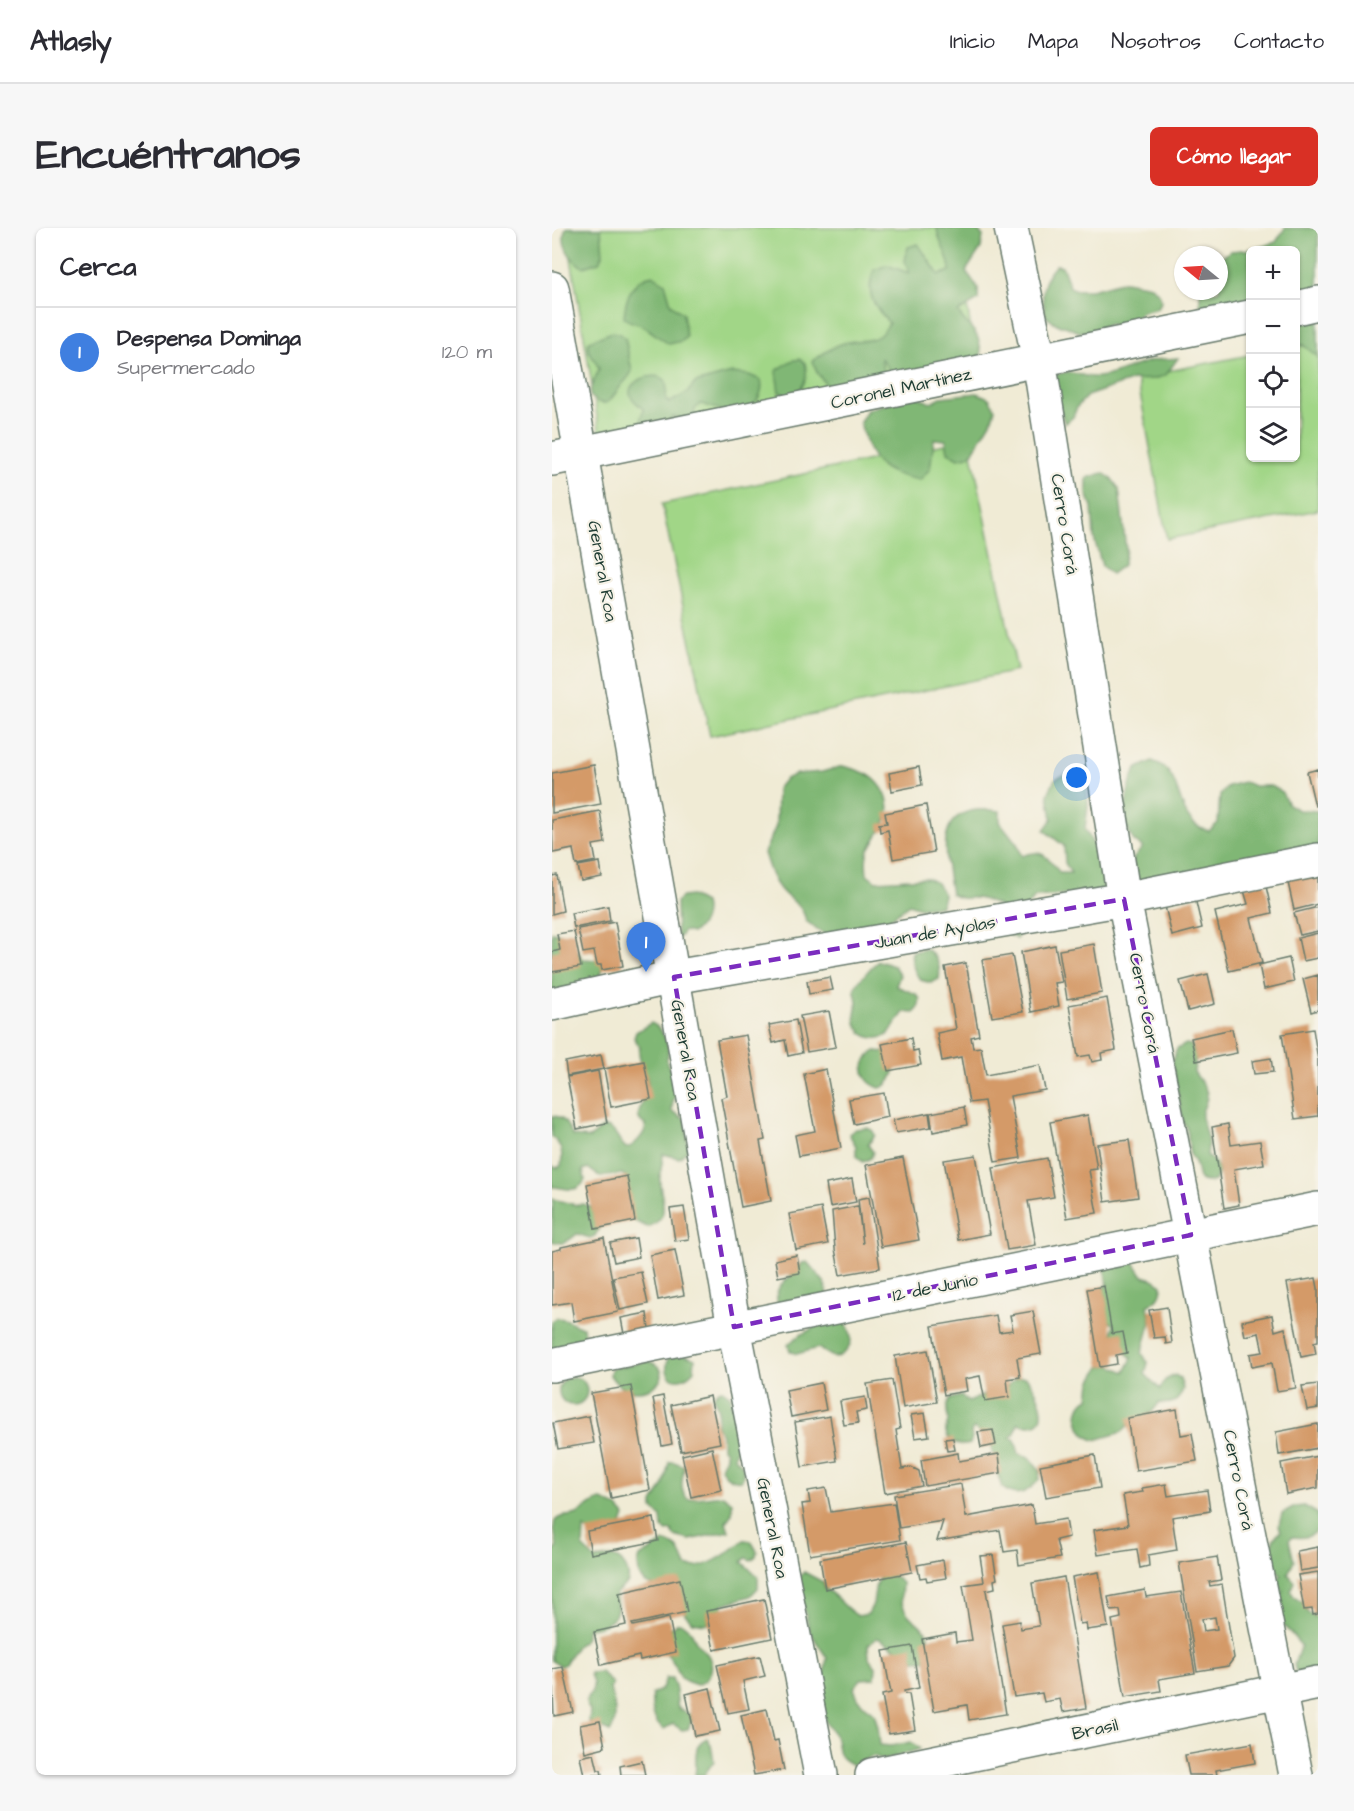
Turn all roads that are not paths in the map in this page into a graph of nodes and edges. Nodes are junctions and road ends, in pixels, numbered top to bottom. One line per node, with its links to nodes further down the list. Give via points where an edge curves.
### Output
1 (1011, 228): 6 (street, Cerro Corá)
2 (552, 288): 7 (street, General Roa)
3 (1318, 303): 4 (street)
4 (1300, 307)
5 (1246, 318): 6 (street, Coronel Martínez)
6 (1039, 360): 7 (street, Coronel Martínez); 9 (street, Cerro Corá)
7 (567, 456): 10 (street, General Roa)
8 (1318, 860): 9 (street, Juan de Ayolas)
9 (1124, 899): 10 (street, Juan de Ayolas); 13 (street, Cerro Corá)
10 (674, 977): 11 (street, Juan de Ayolas); 14 (street, General Roa)
11 (552, 1004)
12 (1318, 1209): 13 (street, 12 de Junio)
13 (1191, 1235): 14 (street, 12 de Junio); 17 (street, Cerro Corá)
14 (734, 1327): 15 (street, 12 de Junio); 18 (street, General Roa)
15 (552, 1365)
16 (1318, 1683): 17 (street, Brasil)
17 (1280, 1690): 19 (street, Brasil); 20 (street, Cerro Corá)
18 (821, 1775)
19 (872, 1775)
20 (1296, 1775)

